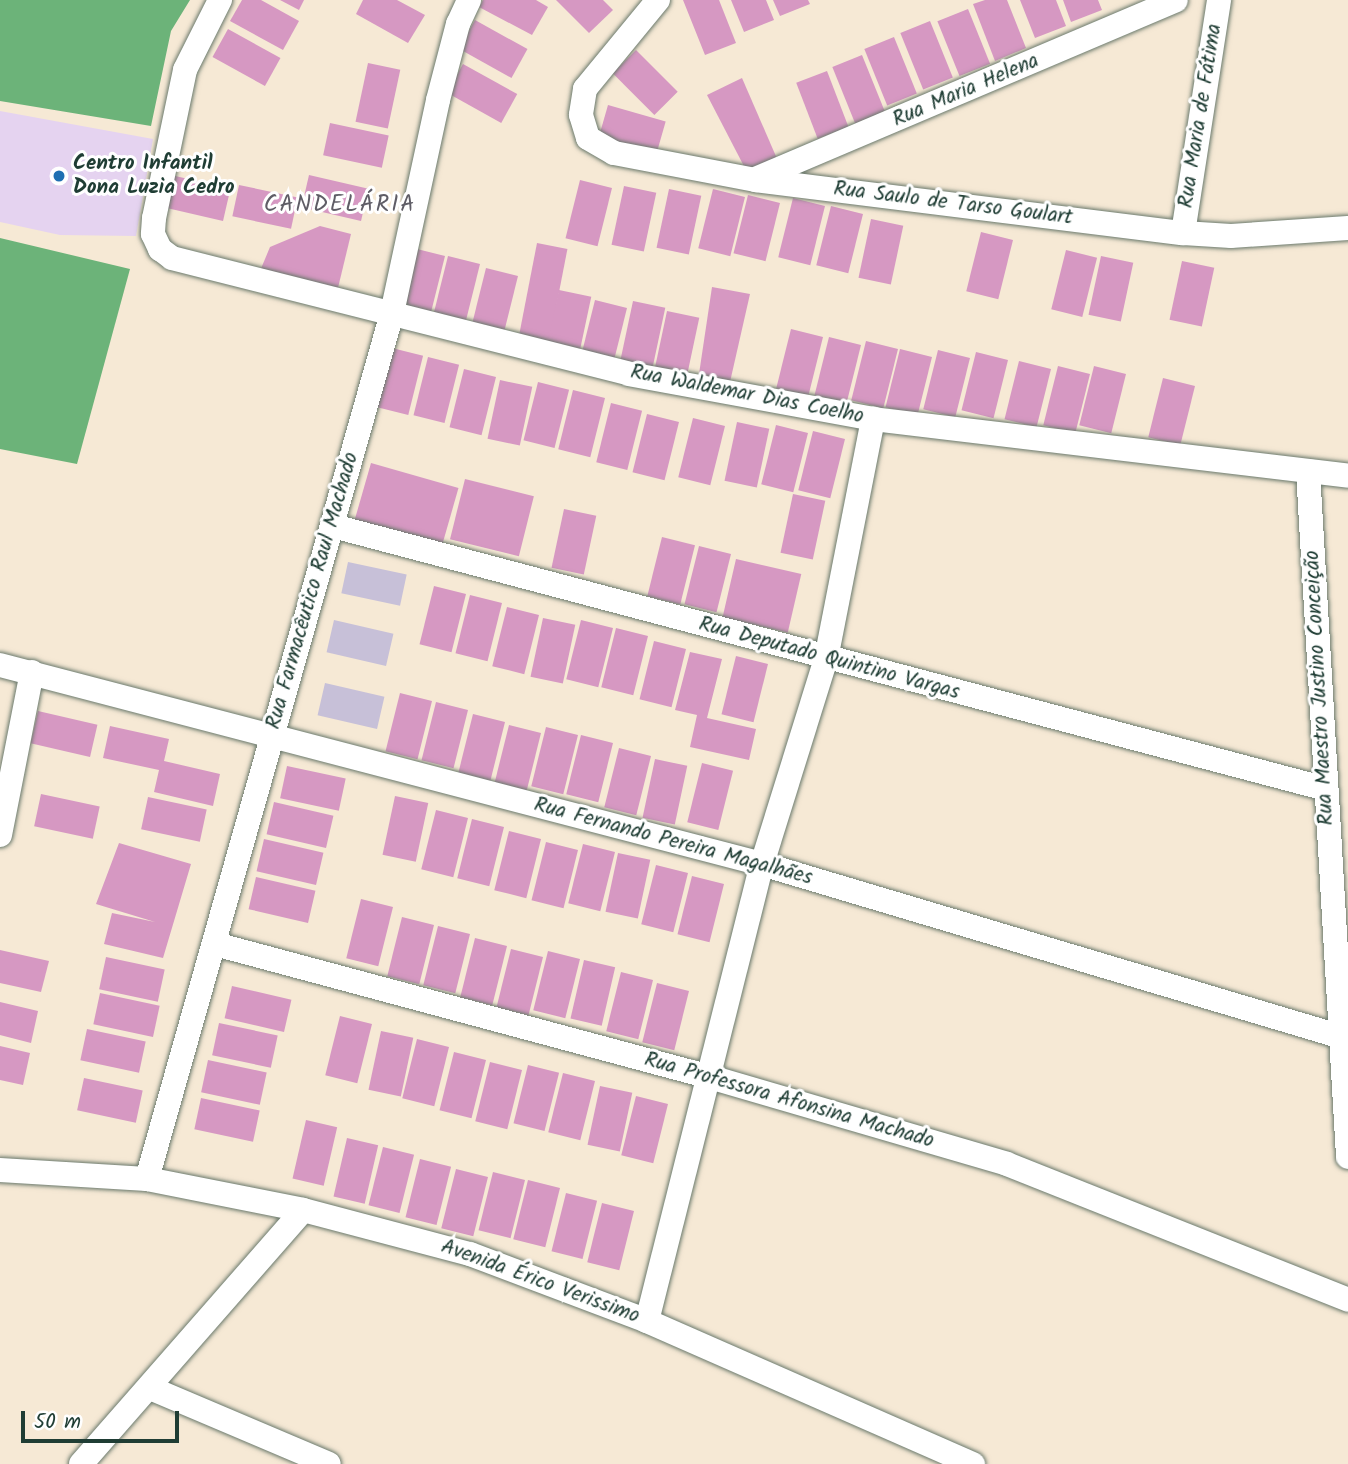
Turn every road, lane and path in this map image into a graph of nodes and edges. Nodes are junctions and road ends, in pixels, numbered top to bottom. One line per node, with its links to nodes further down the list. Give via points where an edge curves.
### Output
1 (220, 0): 9 (street, Rua Waldemar Dias Coelho, via 185,70 154,218 153,234 160,249 172,258)
2 (469, 0): 9 (street, Rua Farmacêutico Raul Machado, via 438,100)
3 (657, 0): 6 (street, Rua Saulo de Tarso Goulart, via 585,89 581,115 588,138 614,153)
4 (1176, 0): 6 (street, Rua Maria Helena)
5 (1219, 0): 8 (street, Rua Maria de Fátima)
6 (755, 180): 8 (street, Rua Saulo de Tarso Goulart)
7 (1348, 228): 8 (street, Rua Saulo de Tarso Goulart, via 1231,236)
8 (1183, 233)
9 (392, 313): 10 (street, Rua Waldemar Dias Coelho, via 629,374); 13 (street, Rua Farmacêutico Raul Machado)
10 (873, 419): 11 (street, Rua Waldemar Dias Coelho); 14 (street)
11 (1308, 471): 12 (street, Rua Waldemar Dias Coelho); 18 (street, Rua Maestro Justino Conceição)
12 (1348, 476)
13 (333, 526): 14 (street, Rua Deputado Quintino Vargas); 17 (street, Rua Farmacêutico Raul Machado)
14 (826, 659): 18 (street, Rua Deputado Quintino Vargas); 20 (street)
15 (0, 665): 16 (street, Rua Fernando Pereira Magalhães)
16 (32, 672): 17 (street, Rua Fernando Pereira Magalhães); 19 (street)
17 (271, 736): 20 (street, Rua Fernando Pereira Magalhães); 21 (street, Rua Farmacêutico Raul Machado)
18 (1326, 789): 22 (street, Rua Maestro Justino Conceição)
19 (0, 835)
20 (762, 864): 22 (street, Rua Fernando Pereira Magalhães); 23 (street)
21 (215, 944): 23 (street, Rua Professora Afonsina Machado); 26 (street, Rua Farmacêutico Raul Machado)
22 (1342, 1037): 24 (street, Rua Maestro Justino Conceição)
23 (710, 1077): 28 (street, Rua Professora Afonsina Machado, via 1007,1164); 29 (street)
24 (1348, 1157)
25 (0, 1170): 26 (street, Avenida Érico Verissimo)
26 (147, 1179): 27 (street, Avenida Érico Verissimo)
27 (303, 1210): 29 (street, Avenida Érico Verissimo, via 470,1254); 30 (street)
28 (1348, 1300)
29 (647, 1321): 33 (street, Avenida Érico Verissimo)
30 (150, 1388): 31 (street); 32 (street)
31 (81, 1464)
32 (329, 1464)
33 (973, 1464)

